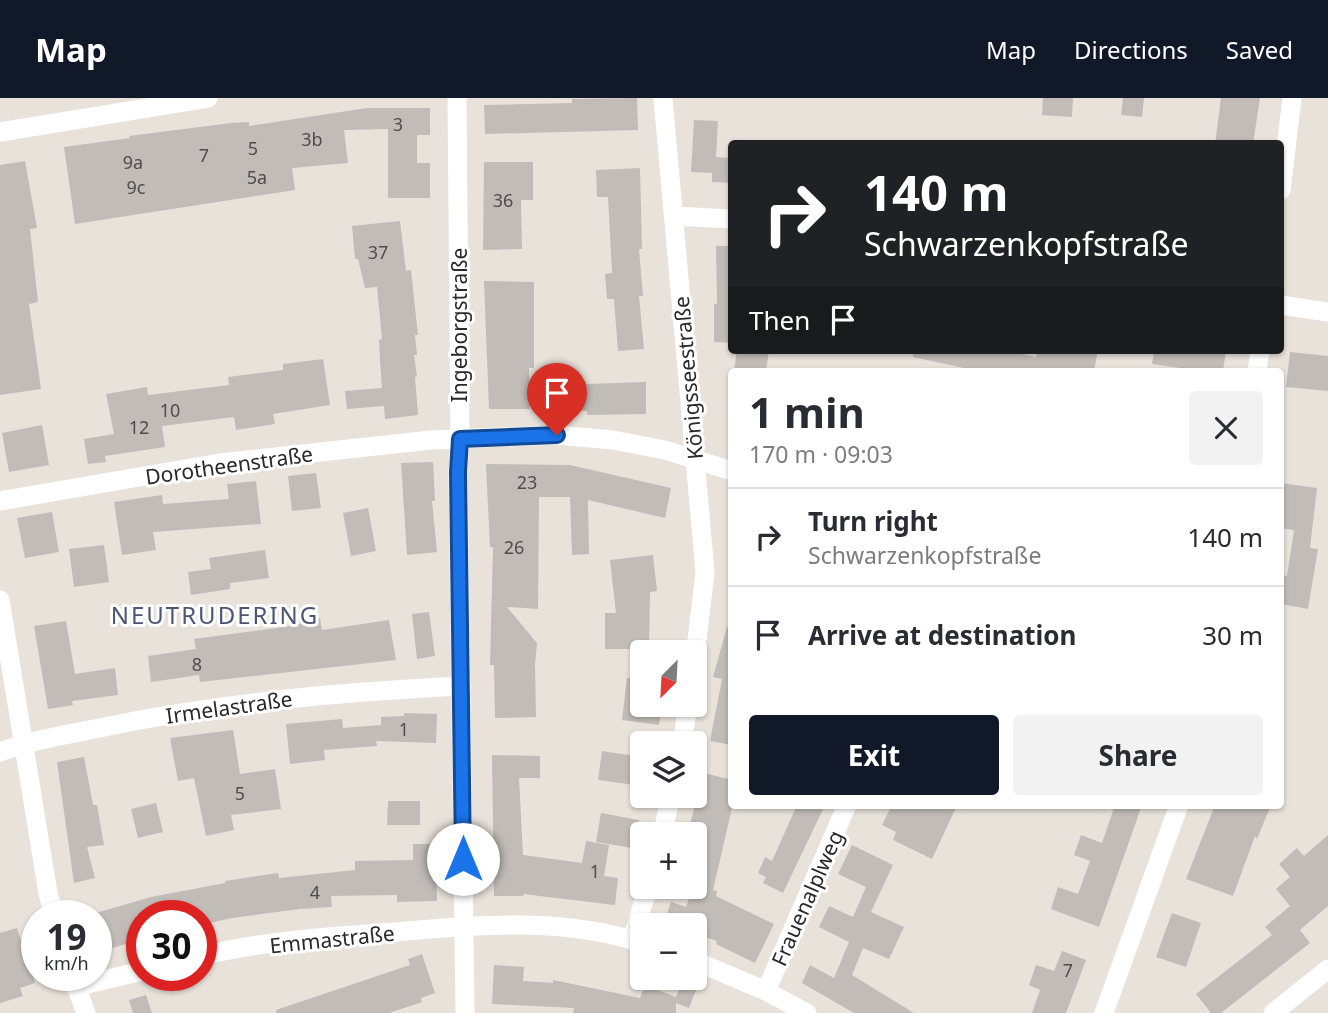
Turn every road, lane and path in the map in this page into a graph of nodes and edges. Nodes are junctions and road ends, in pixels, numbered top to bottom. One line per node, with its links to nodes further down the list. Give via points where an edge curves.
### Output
1 (206, 98): 5 (street)
2 (457, 98): 11 (street, Ingeborgstraße)
3 (663, 98): 7 (street, Königsseestraße)
4 (1292, 98): 6 (street)
5 (0, 132)
6 (1284, 165)
7 (674, 216): 8 (street); 12 (street, Königsseestraße)
8 (728, 219)
9 (1284, 305): 10 (street)
10 (1328, 312)
11 (460, 439): 12 (street, Dorotheenstraße, via 557,435 613,440); 14 (street, Dorotheenstraße, via 220,463); 17 (street, Ingeborgstraße)
12 (695, 460): 13 (street, Dorotheenstraße); 16 (street, Königsseestraße, via 705,572)
13 (728, 470)
14 (0, 500)
15 (0, 600): 18 (street)
16 (697, 640)
17 (462, 686): 18 (street, Irmelastraße, via 330,693 225,705); 23 (street, Ingeborgstraße)
18 (23, 744): 19 (street, Irmelastraße); 22 (street)
19 (0, 752)
20 (845, 809): 29 (street, Frauenalplweg)
21 (1178, 809): 33 (street)
22 (50, 900)
23 (464, 927): 24 (street, Emmastraße, via 558,926); 25 (street, Emmastraße, via 341,936); 31 (street, Ingeborgstraße)
24 (630, 941)
25 (217, 952)
26 (707, 966): 29 (street)
27 (1328, 970): 34 (street)
28 (77, 991): 30 (street)
29 (766, 991): 32 (street)
30 (86, 1013)
31 (465, 1013)
32 (807, 1013)
33 (1104, 1013)
34 (1273, 1013)

